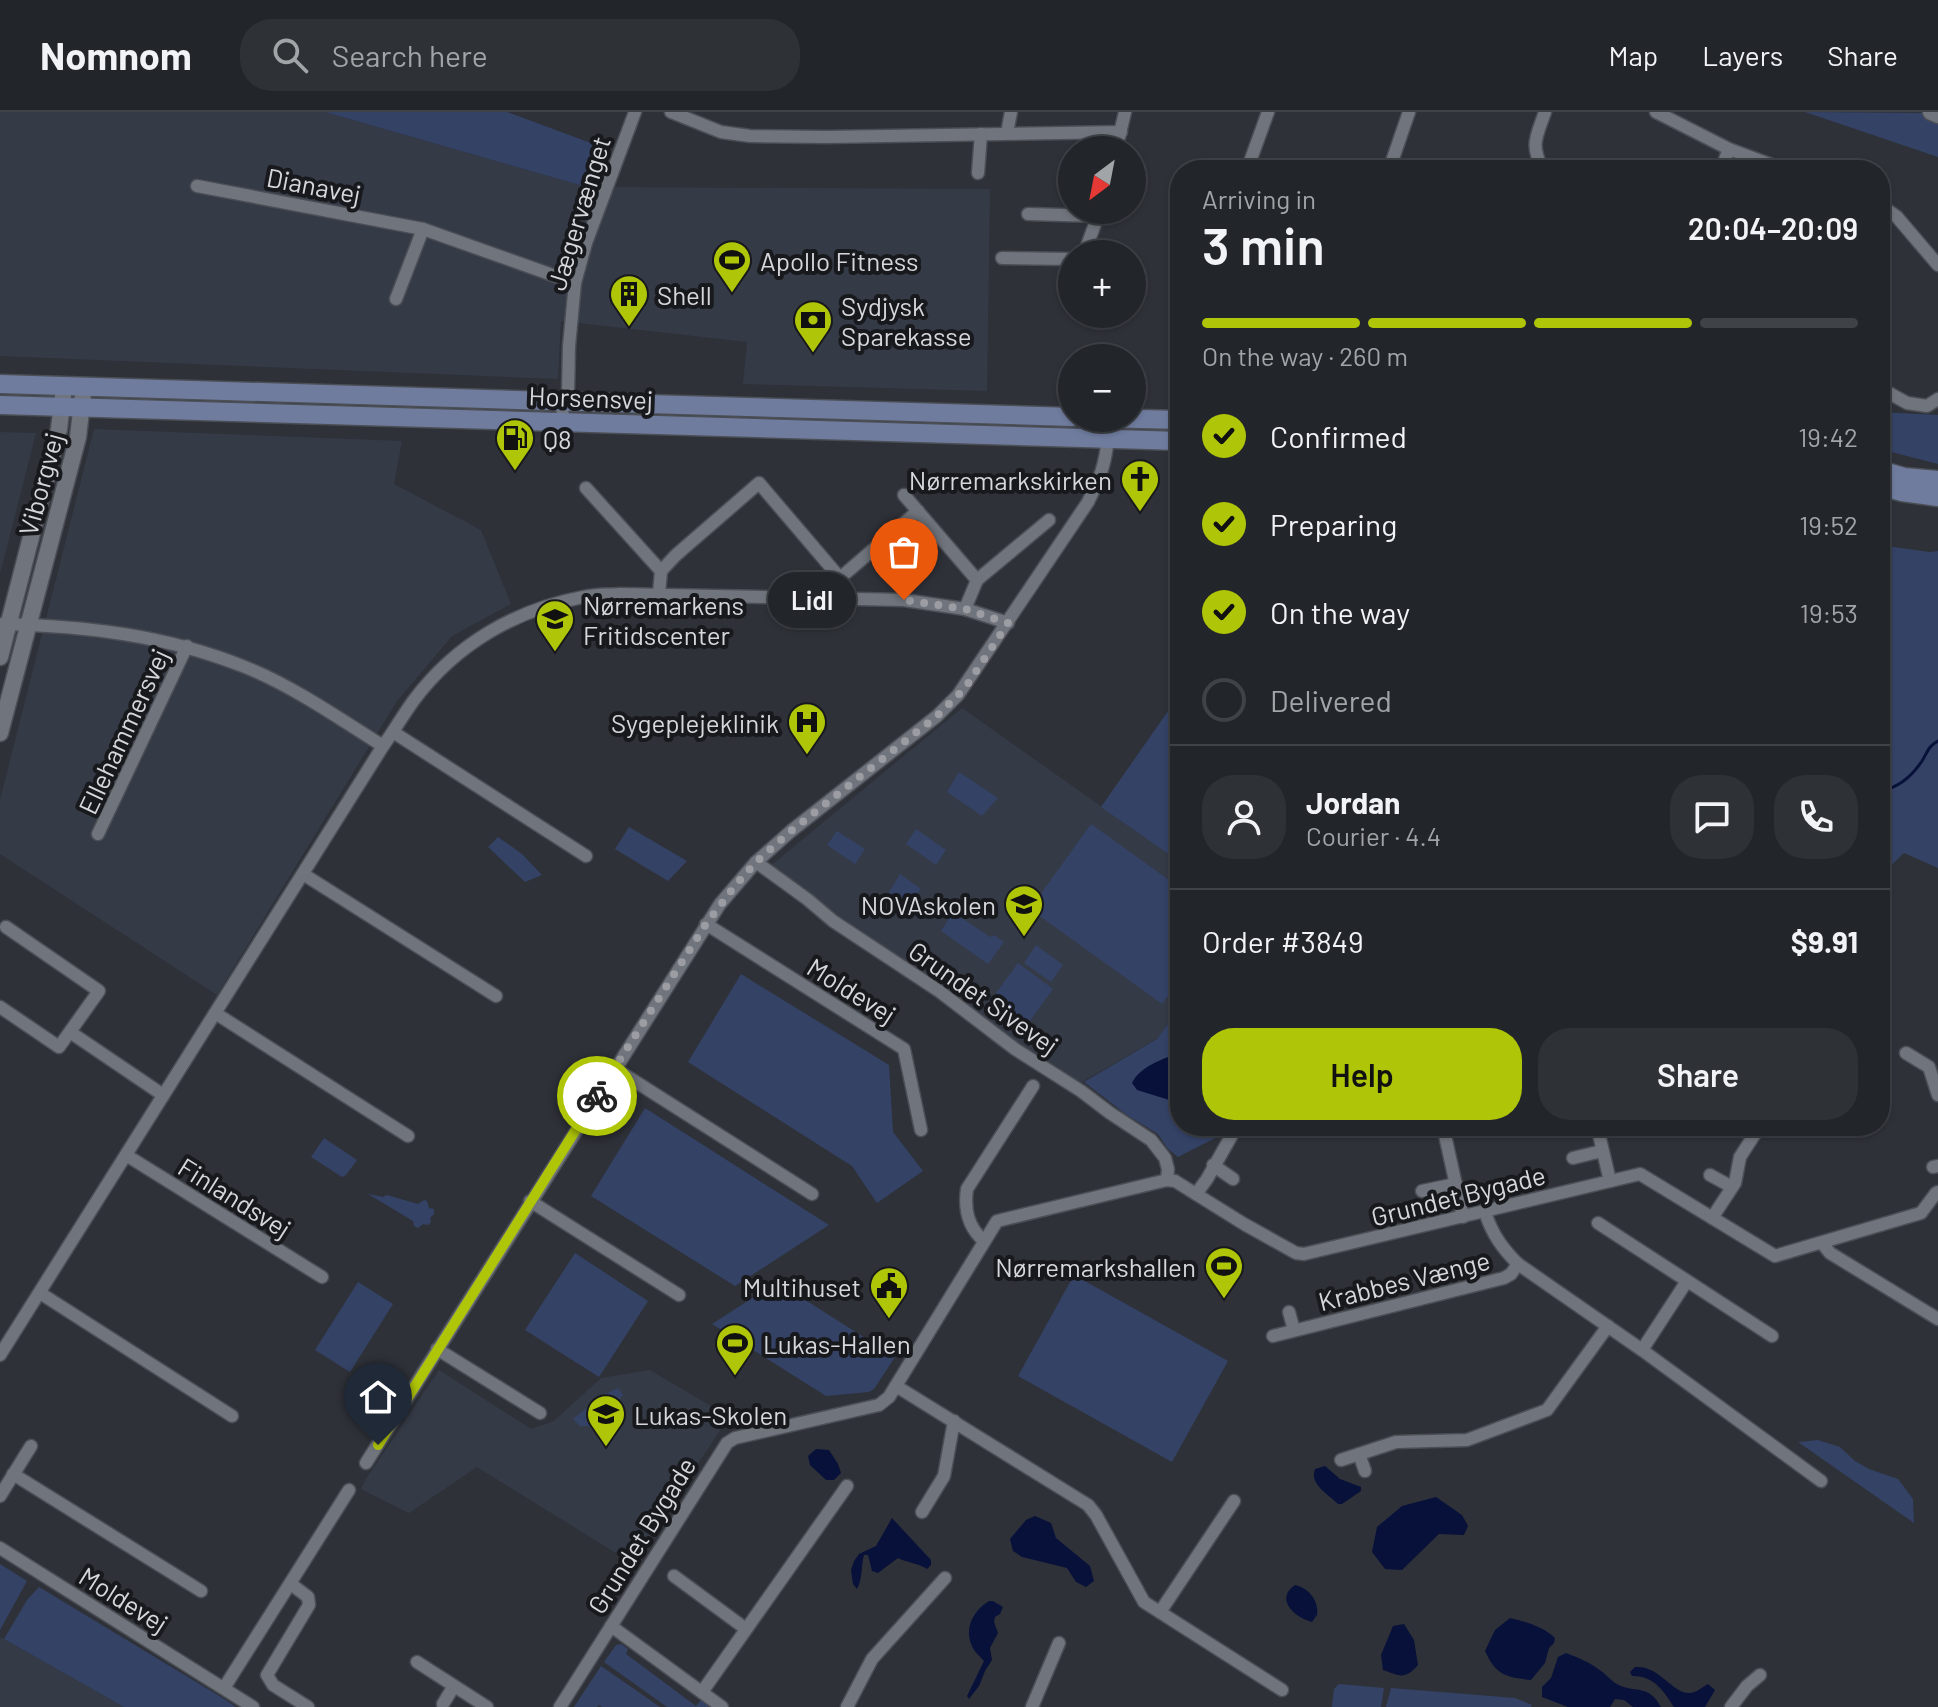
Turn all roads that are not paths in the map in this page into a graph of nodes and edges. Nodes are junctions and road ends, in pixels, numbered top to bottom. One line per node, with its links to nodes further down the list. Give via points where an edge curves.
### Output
1 (635, 112): 30 (street, Jægervænget)
2 (671, 112): 13 (street, via 721,132 750,136)
3 (1011, 112): 12 (street)
4 (1125, 112): 11 (street)
5 (1268, 112): 16 (street)
6 (1409, 112): 17 (street)
7 (1545, 112): 18 (street, via 1535,142)
8 (1656, 112): 15 (street)
9 (1931, 112): 10 (street)
10 (1938, 115)
11 (1121, 132): 12 (street); 14 (street)
12 (1007, 133): 13 (street)
13 (981, 134): 21 (street)
14 (1120, 136)
15 (1729, 149): 19 (street); 20 (street)
16 (1251, 160)
17 (1392, 160)
18 (1538, 160)
19 (1725, 160)
20 (1758, 160)
21 (978, 173)
22 (197, 186): 26 (street, Dianavej)
23 (1890, 212): 29 (street)
24 (1028, 214): 25 (street)
25 (1058, 214)
26 (423, 229): 30 (street, Dianavej); 31 (street)
27 (1002, 258): 28 (street)
28 (1058, 259)
29 (1938, 265)
30 (575, 283): 37 (street, Jægervænget, via 568,393)
31 (396, 299)
32 (0, 384): 33 (main road, Horsensvej)
33 (63, 386): 35 (main road, Horsensvej); 40 (street, Viborgvej)
34 (1890, 394): 36 (street, via 1927,406)
35 (84, 396): 37 (main road, Horsensvej, via 298,393); 40 (main road, Horsensvej); 43 (main road, Horsensvej); 66 (street, Viborgvej, via 78,437)
36 (1938, 399)
37 (563, 401): 39 (main road, Horsensvej); 43 (main road, via 554,413 469,410); 46 (street, Jægervænget)
38 (0, 405): 40 (main road, Horsensvej)
39 (685, 406): 41 (main road, Horsensvej); 46 (main road, via 667,414 572,411)
40 (62, 407): 65 (street, Viborgvej)
41 (900, 412): 42 (main road, Horsensvej); 48 (main road, via 940,421 1087,427)
42 (1058, 417)
43 (444, 419): 46 (main road, Horsensvej)
44 (1146, 419): 45 (main road)
45 (1170, 420)
46 (562, 423): 48 (main road, Horsensvej)
47 (1170, 429): 48 (main road, via 1126,428)
48 (1108, 438): 49 (main road, Horsensvej); 64 (street, via 1102,473 1088,502)
49 (1170, 441)
50 (1890, 473): 51 (main road)
51 (1938, 480)
52 (586, 488): 58 (street)
53 (1890, 489): 55 (main road)
54 (904, 495): 56 (street)
55 (1938, 497)
56 (918, 511): 59 (street); 60 (street)
57 (1049, 520): 60 (street)
58 (661, 571): 59 (street, via 759,483); 61 (street)
59 (840, 578): 62 (street)
60 (977, 580): 63 (street)
61 (659, 594): 62 (street); 69 (street, via 585,596 526,612 474,641 443,666)
62 (837, 598): 63 (street)
63 (965, 609): 64 (street)
64 (1008, 623): 74 (street, via 965,688 937,716)
65 (4, 624): 66 (street, Ellehammersvej); 68 (street, Viborgvej)
66 (27, 625): 67 (street, Ellehammersvej, via 117,632); 70 (street, Viborgvej)
67 (187, 646): 71 (street, Ellehammersvej, via 248,668); 72 (street, Ellehammersvej)
68 (0, 657)
69 (393, 732): 71 (street); 73 (street)
70 (0, 733)
71 (383, 746): 75 (street)
72 (98, 834)
73 (586, 856)
74 (756, 862): 76 (street); 99 (street, Grundet Sivevej, via 1151,1140 1165,1158)
75 (303, 874): 78 (street); 80 (street)
76 (706, 924): 83 (street); 87 (street, Moldevej, via 904,1049)
77 (6, 927): 81 (street, via 99,991)
78 (496, 996)
79 (0, 1007): 81 (street, via 59,1047)
80 (215, 1013): 85 (street); 88 (street)
81 (70, 1032): 85 (street)
82 (1906, 1053): 86 (street, via 1929,1067)
83 (614, 1068): 105 (street); 107 (street)
84 (1033, 1086): 112 (street, via 967,1189 966,1214)
85 (163, 1095): 94 (street)
86 (1938, 1095)
87 (921, 1130)
88 (408, 1136)
89 (1231, 1136): 96 (street)
90 (1445, 1136): 101 (street)
91 (1599, 1136): 93 (street)
92 (1754, 1136): 102 (street, via 1740,1157)
93 (1602, 1151): 95 (street); 100 (street)
94 (126, 1155): 115 (street, Finlandsvej); 117 (street)
95 (1573, 1158)
96 (1213, 1165): 98 (street); 106 (street)
97 (1710, 1175): 102 (street)
98 (1233, 1179)
99 (1167, 1180): 106 (street, Grundet Bygade); 112 (street, Grundet Bygade, via 997,1221)
100 (1610, 1181): 108 (street, Grundet Bygade); 110 (street, Grundet Bygade, via 1640,1174)
101 (1456, 1184): 103 (street); 109 (street)
102 (1732, 1187): 110 (street)
103 (1422, 1191)
104 (1938, 1192): 113 (street, Grundet Bygade, via 1921,1213)
105 (812, 1194)
106 (1196, 1194): 109 (street, Grundet Bygade, via 1304,1254)
107 (530, 1201): 118 (street); 125 (street)
108 (1485, 1212): 109 (street, Grundet Bygade); 114 (street, via 1495,1237)
109 (1463, 1217)
110 (1712, 1218): 113 (street, Grundet Bygade, via 1775,1256)
111 (1598, 1223): 116 (street)
112 (984, 1241): 128 (street, Grundet Bygade)
113 (1822, 1243): 120 (street)
114 (1518, 1264): 121 (street); 122 (street, Krabbes Vænge, via 1504,1278)
115 (322, 1277)
116 (1687, 1281): 124 (street); 126 (street)
117 (40, 1293): 127 (street); 130 (street)
118 (679, 1295)
119 (1289, 1312): 122 (street, Krabbes Vænge)
120 (1938, 1319)
121 (1608, 1326): 126 (street); 133 (street, via 1547,1410 1467,1440 1396,1442)
122 (1294, 1330): 123 (street, Krabbes Vænge)
123 (1273, 1336)
124 (1772, 1336)
125 (437, 1349): 129 (street); 135 (street)
126 (1642, 1350): 138 (street)
127 (0, 1355)
128 (896, 1386): 131 (street); 150 (street, Grundet Bygade, via 879,1405 727,1443)
129 (540, 1413)
130 (232, 1416)
131 (954, 1421): 143 (street, via 944,1476); 149 (street, via 1088,1505 1144,1602)
132 (31, 1446): 137 (street)
133 (1359, 1454): 134 (street); 136 (street)
134 (1341, 1460)
135 (366, 1463)
136 (1365, 1471)
137 (13, 1474): 141 (street); 148 (street)
138 (1821, 1481)
139 (847, 1486): 151 (street)
140 (349, 1490): 147 (street)
141 (0, 1496)
142 (1234, 1501): 149 (street)
143 (922, 1512)
144 (0, 1548): 156 (street, Moldevej)
145 (674, 1576): 151 (street)
146 (945, 1578): 165 (street, via 872,1659)
147 (291, 1584): 156 (street); 161 (street, via 308,1597 309,1605 267,1675 273,1685)
148 (201, 1591)
149 (1160, 1612): 157 (street)
150 (611, 1626): 158 (street); 163 (street, Grundet Bygade)
151 (746, 1629): 158 (street)
152 (1059, 1643): 166 (street)
153 (417, 1662): 155 (street)
154 (1760, 1675): 167 (street)
155 (454, 1686): 159 (street); 162 (street)
156 (224, 1688): 160 (street, Moldevej)
157 (1282, 1690)
158 (702, 1692): 164 (street)
159 (443, 1704)
160 (253, 1707)
161 (308, 1707)
162 (487, 1707)
163 (560, 1707)
164 (722, 1707)
165 (847, 1707)
166 (1032, 1707)
167 (1731, 1707)

